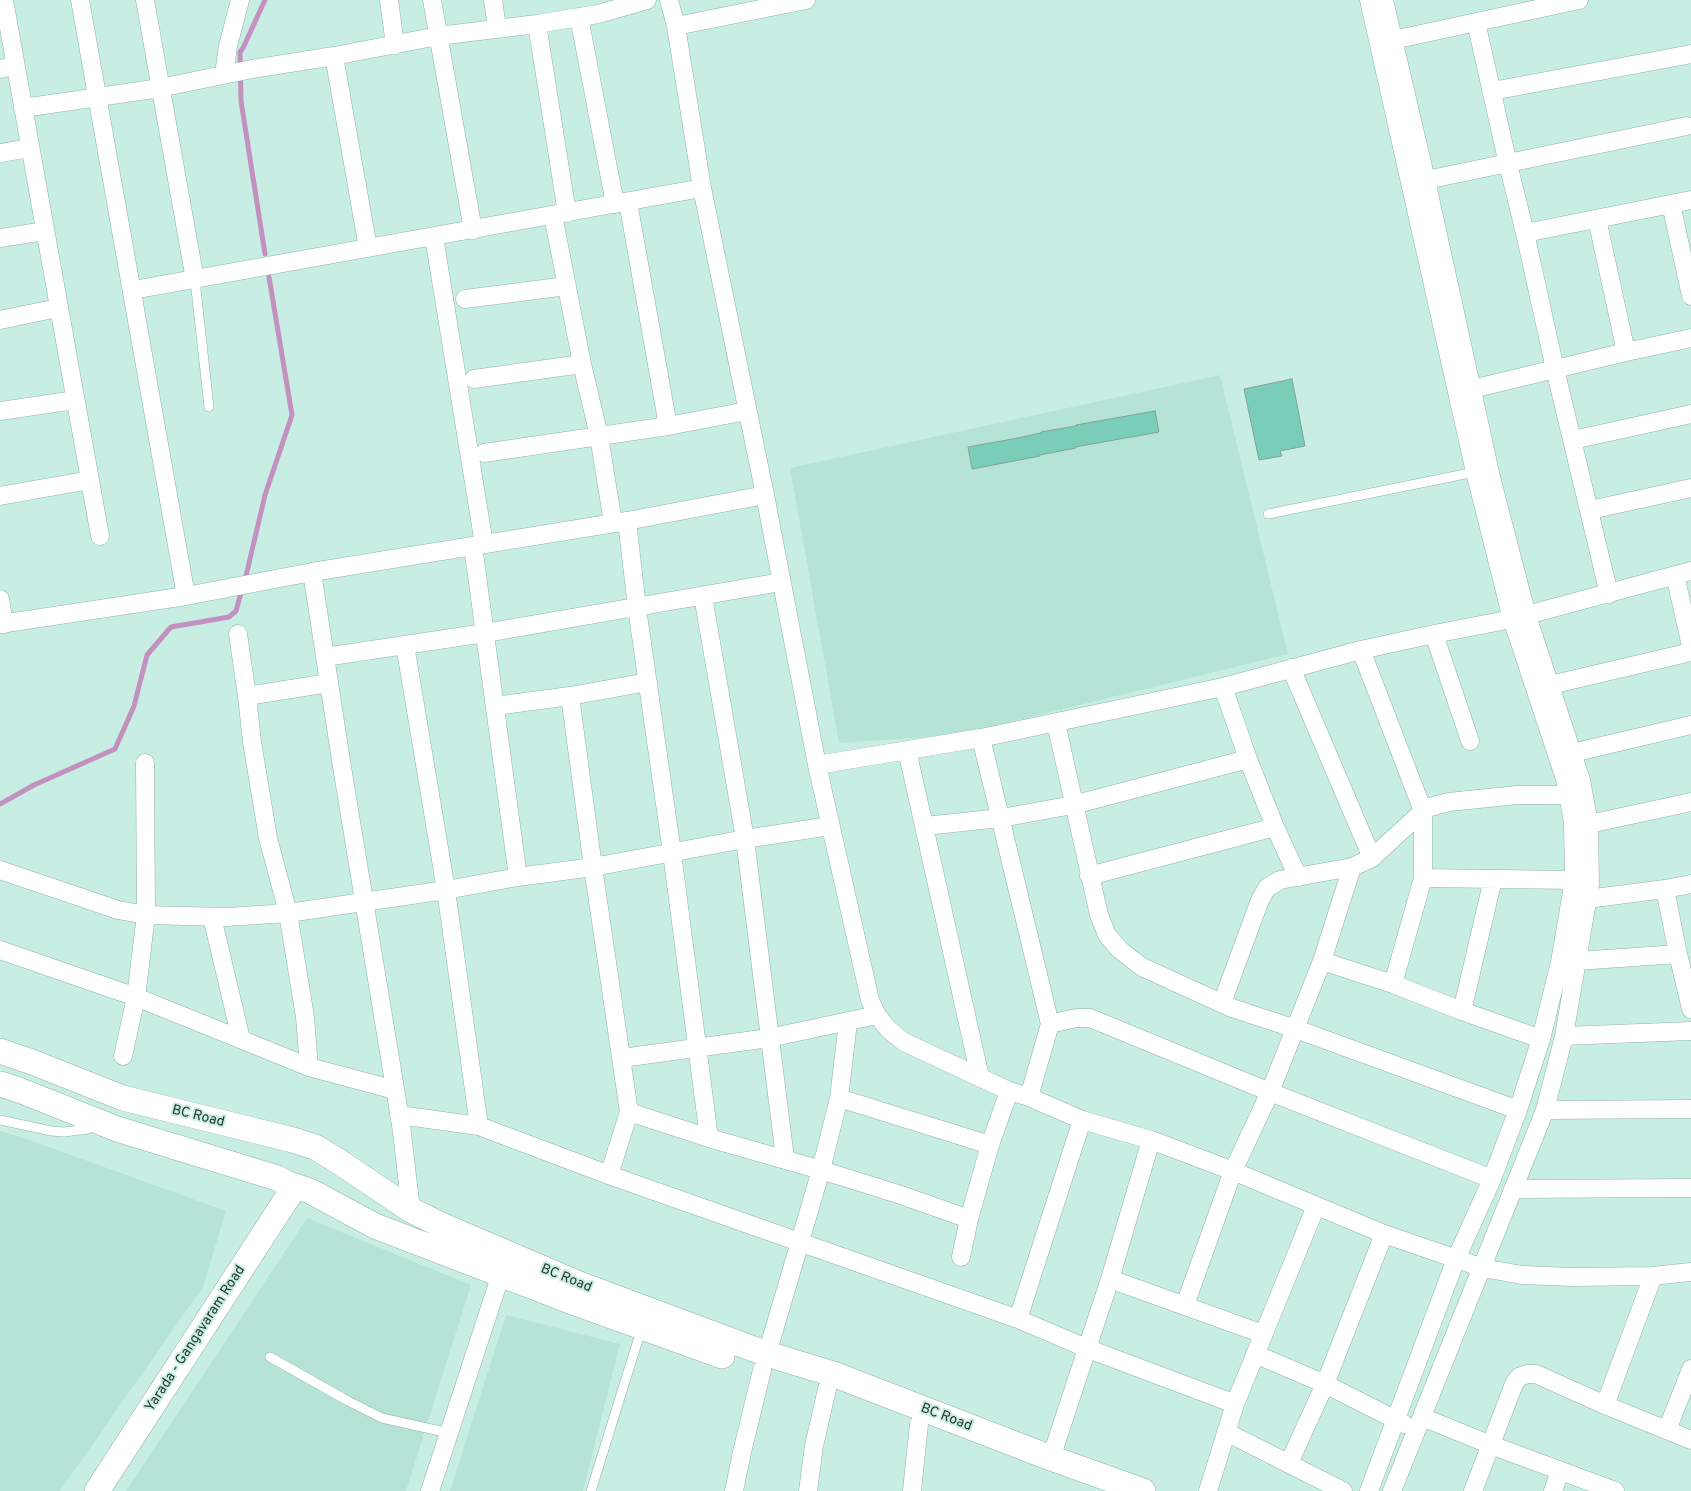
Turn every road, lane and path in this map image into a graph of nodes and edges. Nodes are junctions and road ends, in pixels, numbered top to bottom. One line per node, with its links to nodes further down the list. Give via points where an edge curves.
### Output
1 (4, 0): 25 (street)
2 (80, 0): 29 (street)
3 (144, 0): 27 (street)
4 (240, 0): 26 (street, via 228,46)
5 (389, 0): 22 (street)
6 (432, 0): 20 (street)
7 (493, 0): 19 (street)
8 (647, 0): 14 (street)
9 (669, 0): 18 (street)
10 (806, 0): 18 (street)
11 (1369, 0): 70 (street)
12 (1384, 0): 21 (street)
13 (1579, 0): 16 (street)
14 (596, 7): 15 (street)
15 (579, 16): 17 (street); 38 (street)
16 (1476, 22): 21 (street); 28 (street)
17 (537, 24): 19 (street); 40 (street)
18 (676, 26): 36 (street)
19 (497, 28): 20 (street)
20 (438, 36): 22 (street); 42 (street)
21 (1393, 40): 35 (street)
22 (395, 45): 24 (street)
23 (1691, 54): 28 (street)
24 (334, 56): 26 (street); 47 (street)
25 (8, 67): 30 (street)
26 (228, 73): 27 (street)
27 (160, 88): 29 (street); 48 (street)
28 (1492, 91): 34 (street)
29 (98, 98): 30 (street); 50 (street)
30 (23, 108): 32 (street)
31 (1687, 126): 34 (street)
32 (30, 148): 33 (street); 43 (street)
33 (0, 153)
34 (1508, 164): 35 (street); 44 (street)
35 (1426, 180): 60 (street)
36 (702, 188): 38 (street); 63 (street)
37 (1691, 200): 39 (street)
38 (622, 203): 40 (street); 66 (street)
39 (1671, 204): 41 (street); 51 (street)
40 (560, 214): 42 (street); 49 (street)
41 (1597, 220): 44 (street); 56 (street)
42 (473, 230): 45 (street)
43 (45, 231): 46 (street); 53 (street)
44 (1526, 232): 58 (street)
45 (434, 236): 47 (street); 79 (street)
46 (0, 238)
47 (368, 248): 48 (street)
48 (194, 280): 50 (street); 62 (lane)
49 (567, 286): 52 (street); 57 (street)
50 (133, 290): 84 (street)
51 (1691, 296)
52 (466, 299)
53 (58, 308): 54 (street); 61 (street)
54 (0, 320)
55 (1691, 338): 56 (street)
56 (1626, 352): 58 (street)
57 (582, 364): 59 (street); 67 (street)
58 (1555, 369): 60 (street); 68 (street)
59 (474, 379)
60 (1472, 389): 88 (street)
61 (75, 400): 64 (street); 71 (street)
62 (209, 407)
63 (747, 411): 66 (street); 73 (street)
64 (0, 412)
65 (1691, 414): 68 (street)
66 (668, 426): 67 (street)
67 (599, 436): 69 (street); 77 (street)
68 (1572, 440): 75 (street)
69 (484, 453)
70 (1475, 472): 76 (lane); 88 (street)
71 (90, 480): 74 (street); 78 (street)
72 (1691, 488): 75 (street)
73 (765, 495): 77 (street); 82 (street)
74 (0, 496)
75 (1590, 510): 83 (street)
76 (1268, 514)
77 (620, 522): 79 (street); 87 (street)
78 (100, 536)
79 (479, 545): 80 (street); 90 (street)
80 (312, 572): 84 (street); 97 (street)
81 (1683, 573): 83 (street); 94 (street)
82 (781, 582): 85 (street); 114 (street)
83 (1609, 594): 88 (street)
84 (186, 596): 89 (street)
85 (703, 596): 87 (street); 124 (street)
86 (0, 599): 89 (street)
87 (637, 608): 90 (street); 99 (street)
88 (1520, 618): 92 (street); 101 (street); 115 (street)
89 (2, 624)
90 (485, 633): 93 (street); 105 (street)
91 (238, 634): 103 (street)
92 (1434, 634): 95 (street); 109 (street)
93 (405, 645): 97 (street); 138 (street)
94 (1691, 646)
95 (1361, 650): 98 (street); 118 (street)
96 (1691, 652): 101 (street)
97 (325, 657): 100 (street)
98 (1291, 668): 102 (street); 126 (street)
99 (648, 682): 104 (street); 125 (street)
100 (329, 683): 103 (street); 140 (street)
101 (1550, 685): 111 (street)
102 (1223, 687): 106 (street); 112 (street)
103 (248, 696): 141 (street, via 268,838)
104 (570, 696): 105 (street); 127 (street)
105 (495, 706): 132 (street)
106 (1056, 723): 108 (street); 117 (street)
107 (1691, 725): 111 (street)
108 (982, 738): 110 (street); 119 (street)
109 (1470, 741)
110 (907, 750): 114 (street); 122 (street)
111 (1572, 753): 120 (street)
112 (1248, 759): 117 (street); 123 (street)
113 (144, 763): 142 (street)
114 (817, 765): 121 (street)
115 (1569, 795): 118 (street, via 1449,802); 135 (street)
116 (1691, 802): 120 (street)
117 (1073, 804): 119 (street); 130 (street)
118 (1423, 811): 126 (street); 133 (street)
119 (1001, 818): 122 (street); 155 (street)
120 (1589, 824): 139 (street, via 1590,884)
121 (830, 826): 124 (street); 153 (street, via 870,1000)
122 (925, 826): 167 (street)
123 (1275, 827): 130 (street); 131 (street)
124 (745, 839): 125 (street); 159 (street)
125 (672, 853): 127 (street); 162 (street)
126 (1372, 858): 128 (street)
127 (593, 867): 132 (street); 165 (street)
128 (1352, 867): 131 (street); 146 (street)
129 (0, 870): 142 (street, via 118,910)
130 (1090, 876): 150 (street, via 1099,915 1107,934 1120,950 1142,967)
131 (1298, 876): 150 (street, via 1280,880 1267,888)
132 (518, 877): 138 (street)
133 (1423, 878): 134 (street); 148 (street)
134 (1493, 879): 135 (street); 152 (street)
135 (1574, 880): 161 (street, via 1560,962)
136 (1691, 884): 137 (street)
137 (1665, 889): 139 (street); 145 (street)
138 (446, 890): 140 (street); 182 (street)
139 (1587, 899): 147 (street)
140 (365, 902): 141 (street); 169 (street)
141 (288, 913): 143 (street); 166 (street, via 306,1024)
142 (146, 915): 143 (street); 149 (street)
143 (212, 917): 160 (street)
144 (0, 950): 149 (street)
145 (1678, 954): 147 (street); 151 (street)
146 (1322, 960): 148 (street); 156 (street)
147 (1577, 961): 158 (street)
148 (1393, 984): 152 (street)
149 (136, 996): 160 (street); 164 (street)
150 (1222, 1003): 156 (street)
151 (1691, 1010)
152 (1462, 1011): 161 (street)
153 (877, 1015): 154 (street); 167 (street, via 904,1042)
154 (848, 1022): 159 (street); 173 (street)
155 (1050, 1024): 171 (street, via 1090,1018); 172 (street)
156 (1296, 1029): 171 (street); 175 (street)
157 (1691, 1031): 158 (street)
158 (1564, 1036): 176 (street)
159 (769, 1038): 162 (street); 188 (street)
160 (241, 1039): 166 (street)
161 (1541, 1039): 175 (street)
162 (697, 1047): 165 (street); 183 (street)
163 (0, 1051): 184 (street, BC Road, via 123,1098)
164 (123, 1056)
165 (622, 1058): 177 (street)
166 (309, 1067): 169 (street)
167 (980, 1077): 170 (street)
168 (0, 1084): 181 (street)
169 (395, 1090): 178 (street)
170 (1009, 1090): 172 (street); 186 (street)
171 (1270, 1092): 190 (street); 192 (street)
172 (1028, 1097): 180 (street)
173 (839, 1098): 186 (street); 189 (street)
174 (1691, 1109): 176 (street)
175 (1518, 1110): 192 (street)
176 (1545, 1110): 195 (street)
177 (629, 1112): 183 (street); 191 (street)
178 (399, 1115): 182 (street); 197 (street)
179 (0, 1120): 181 (lane, via 64,1132 88,1129)
180 (1082, 1120): 185 (street); 209 (street)
181 (99, 1122): 193 (street)
182 (479, 1126): 191 (street)
183 (709, 1138): 188 (street)
184 (293, 1140): 187 (street, BC Road); 193 (street, via 281,1155)
185 (1152, 1140): 190 (street); 207 (street)
186 (990, 1145): 198 (street)
187 (323, 1152): 193 (street, via 325,1163 319,1179); 197 (street, BC Road)
188 (785, 1158): 189 (street)
189 (821, 1170): 198 (street); 200 (street)
190 (1232, 1171): 196 (street); 208 (street)
191 (609, 1175): 200 (street)
192 (1492, 1179): 202 (street)
193 (294, 1185): 205 (street, via 375,1226); 232 (street, Yarada - Gangavaram Road)
194 (1691, 1188): 195 (street)
195 (1513, 1189): 203 (street)
196 (1316, 1206): 199 (street); 211 (street)
197 (412, 1210): 215 (street, BC Road)
198 (969, 1219): 201 (street)
199 (1384, 1234): 202 (street); 217 (street)
200 (801, 1242): 209 (street); 215 (street)
201 (961, 1257)
202 (1456, 1260): 203 (street); 221 (street)
203 (1482, 1268): 206 (street, via 1522,1275); 223 (street)
204 (1691, 1272): 206 (street)
205 (500, 1274): 210 (street); 226 (street)
206 (1653, 1276): 220 (street)
207 (1110, 1279): 208 (street); 212 (street)
208 (1185, 1305): 211 (street)
209 (1018, 1319): 212 (street)
210 (642, 1327): 215 (street); 234 (lane)
211 (1263, 1334): 213 (street)
212 (1086, 1348): 219 (street); 229 (street)
213 (1255, 1354): 217 (street); 219 (street)
214 (270, 1357): 226 (lane, via 382,1418)
215 (765, 1362): 218 (street); 229 (street, BC Road, via 833,1374); 235 (street)
216 (1691, 1369): 224 (street)
217 (1325, 1384): 221 (street); 230 (street)
218 (827, 1389): 222 (street); 236 (street)
219 (1235, 1404): 225 (street)
220 (1605, 1405): 224 (street); 228 (street, via 1536,1374 1527,1374 1514,1384)
221 (1396, 1419): 223 (street); 242 (street)
222 (919, 1424): 237 (street); 238 (street)
223 (1419, 1424): 228 (street); 243 (street)
224 (1667, 1430): 227 (street)
225 (1226, 1432): 230 (street); 240 (street)
226 (449, 1433): 233 (street)
227 (1691, 1440)
228 (1491, 1445): 231 (street); 244 (street)
229 (1051, 1458): 239 (street, BC Road)
230 (1289, 1463): 241 (street)
231 (1560, 1471): 245 (street); 246 (street)
232 (97, 1491)
233 (430, 1491)
234 (591, 1491)
235 (734, 1491)
236 (808, 1491)
237 (912, 1491)
238 (1093, 1491)
239 (1142, 1491)
240 (1208, 1491)
241 (1344, 1491)
242 (1369, 1491)
243 (1392, 1491)
244 (1473, 1491)
245 (1552, 1491)
246 (1615, 1491)

